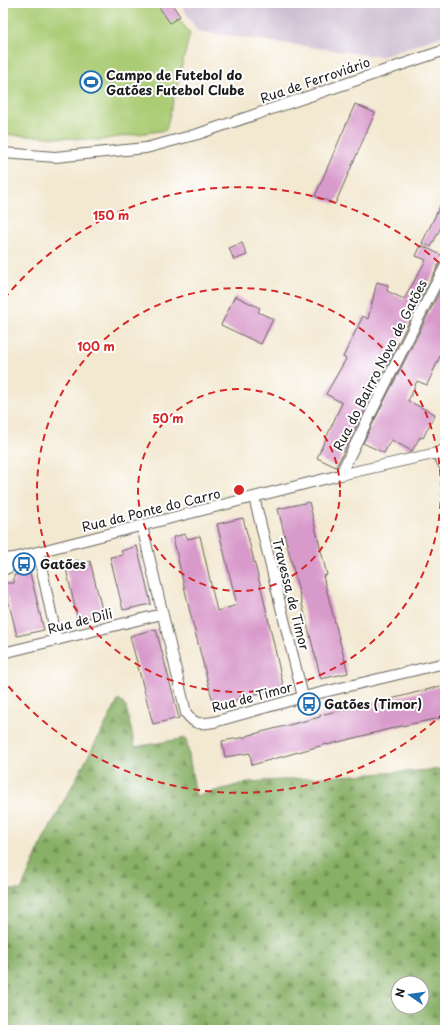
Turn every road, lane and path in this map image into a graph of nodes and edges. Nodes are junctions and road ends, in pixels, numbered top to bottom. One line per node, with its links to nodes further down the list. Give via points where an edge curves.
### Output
1 (445, 50): 2 (street, Rua de Ferroviário, via 198,134 146,148 55,157)
2 (3, 153)
3 (445, 267): 6 (street, Rua do Bairro Novo de Gatões)
4 (441, 451): 5 (street); 6 (street, Rua da Ponte do Carro)
5 (445, 467)
6 (340, 475): 7 (street, Rua da Ponte do Carro)
7 (254, 497): 8 (street, Rua da Ponte do Carro); 17 (street, Travessa de Timor)
8 (142, 526): 9 (street, Rua da Ponte do Carro); 13 (street, Rua de Timor)
9 (38, 552): 10 (street, Rua da Ponte do Carro); 14 (street)
10 (14, 558): 11 (street, Rua da Ponte do Carro); 12 (street, via 10,567)
11 (3, 559)
12 (3, 570)
13 (162, 614): 14 (street, Rua de Dili); 17 (street, Rua de Timor, via 186,713 191,719 200,724 214,722)
14 (57, 640): 15 (street, Rua de Dili)
15 (3, 653)
16 (445, 663): 17 (street, Rua de Timor)
17 (303, 697)

